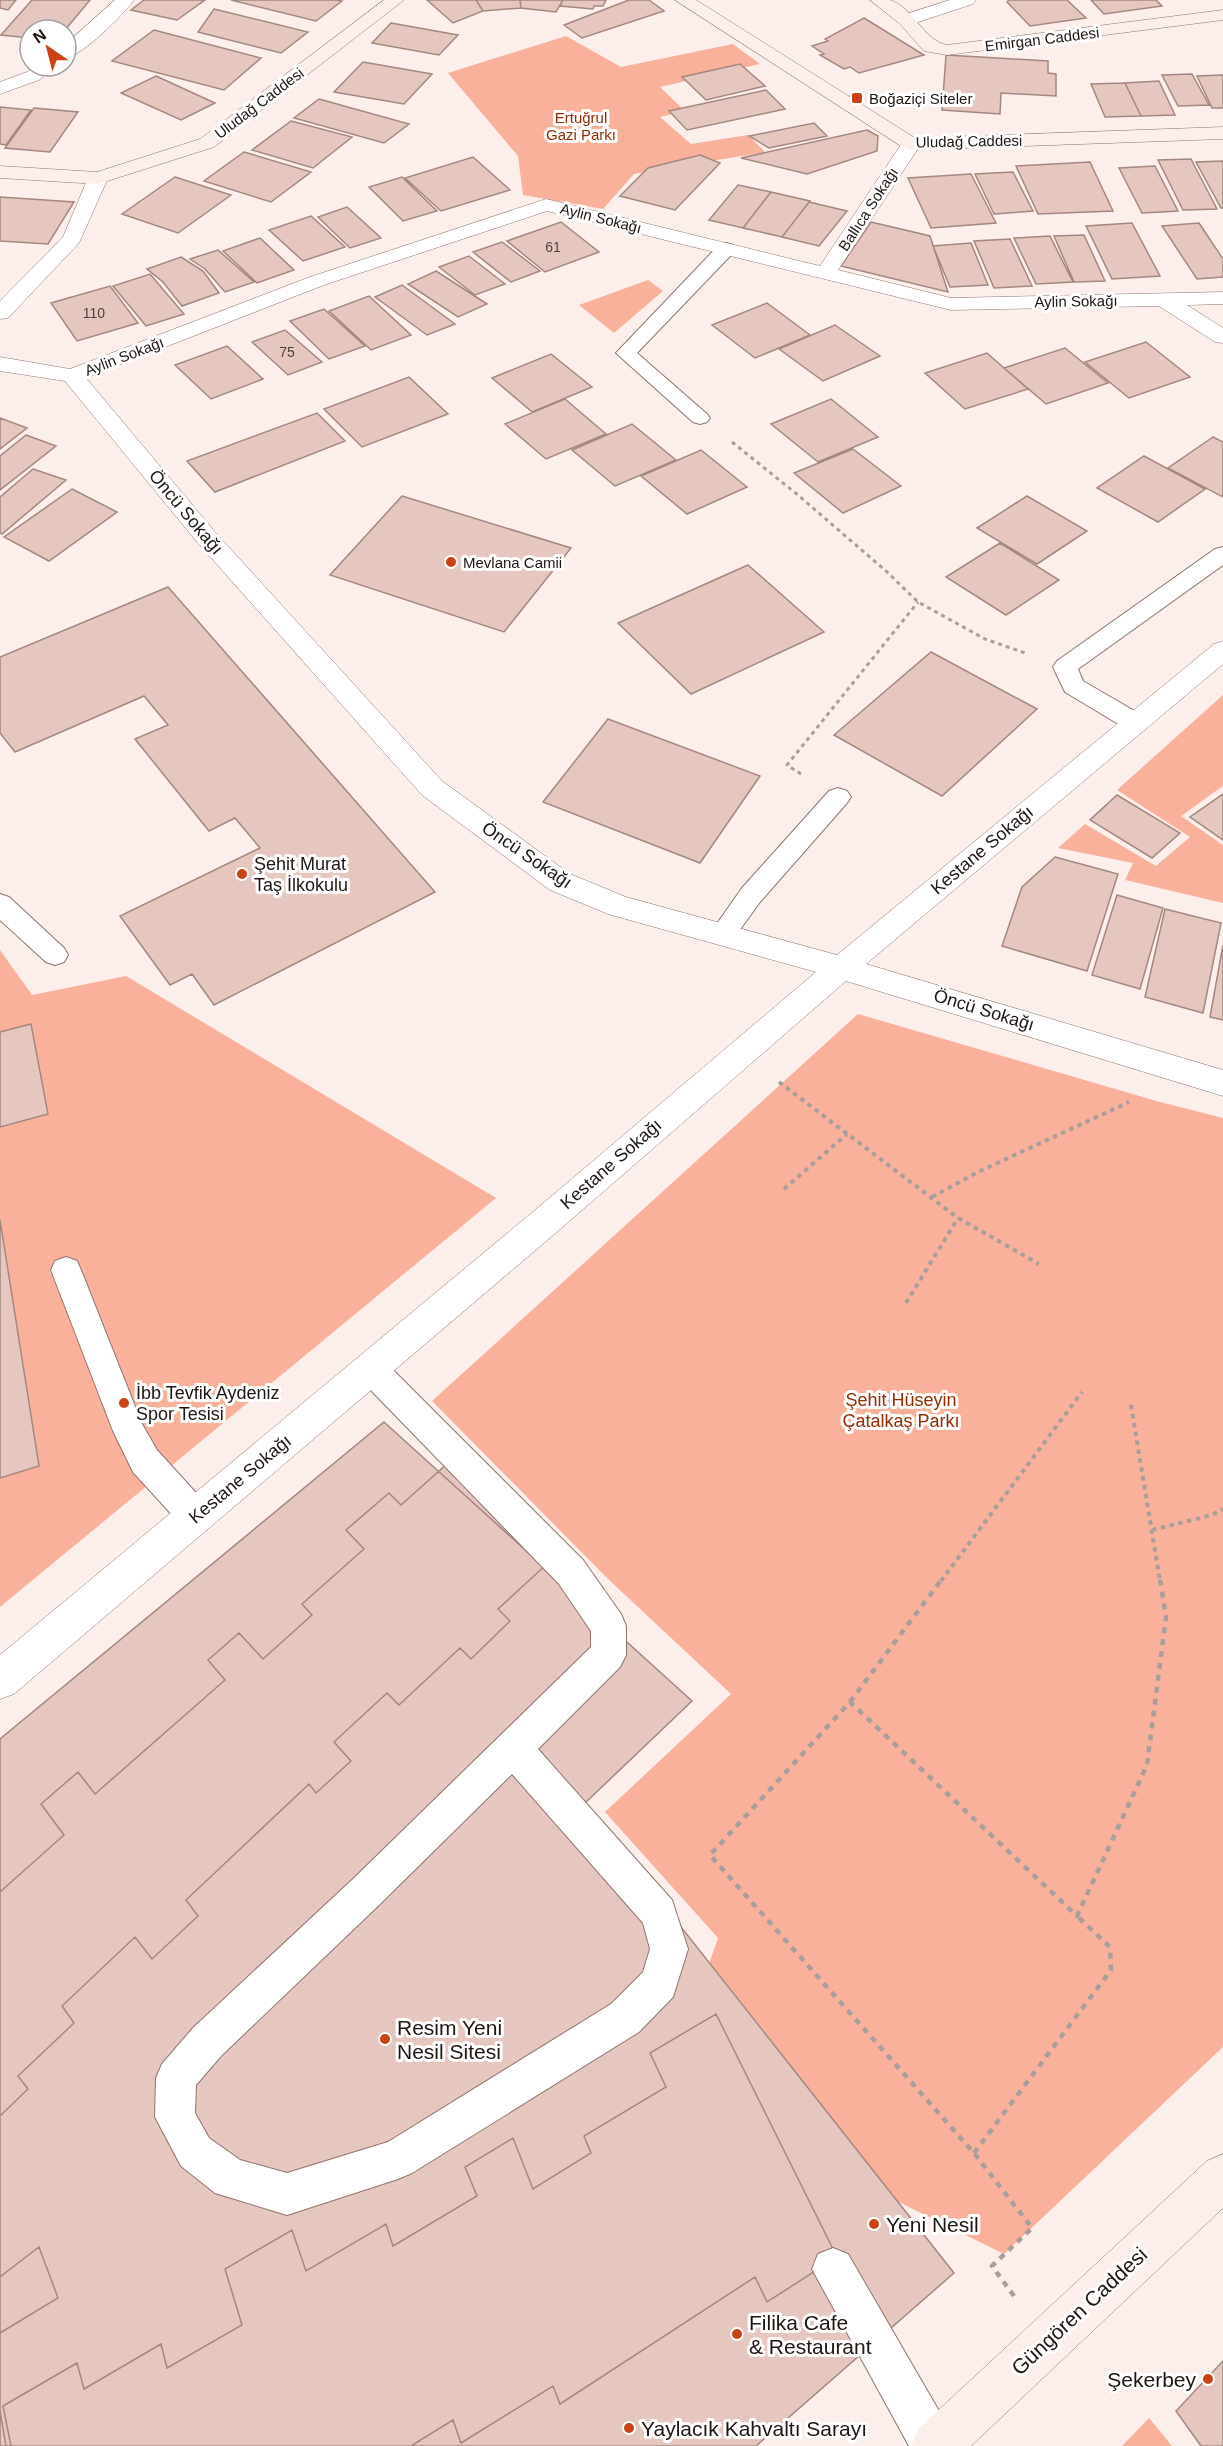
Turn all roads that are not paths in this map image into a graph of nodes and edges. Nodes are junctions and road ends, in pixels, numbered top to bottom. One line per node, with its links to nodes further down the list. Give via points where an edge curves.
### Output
1 (125, 0): 8 (street)
2 (395, 0): 14 (main road, Uludağ Caddesi, via 207,143)
3 (684, 0): 12 (main road, Uludağ Caddesi)
4 (879, 0): 7 (main road, Emirgan Caddesi)
5 (967, 0): 7 (street)
6 (1223, 15): 7 (main road, Emirgan Caddesi, via 946,50 930,47)
7 (906, 20)
8 (78, 44)
9 (28, 78): 10 (street)
10 (0, 88)
11 (1223, 133): 12 (main road, Uludağ Caddesi)
12 (911, 144): 16 (street, Ballıca Sokağı)
13 (0, 172): 14 (main road, Uludağ Caddesi)
14 (98, 178): 19 (street, via 72,238)
15 (726, 249): 16 (street, Aylin Sokağı); 22 (street, Aylin Sokağı, via 546,205 317,281); 23 (lane, via 626,353)
16 (826, 273): 18 (street, Aylin Sokağı, via 951,304)
17 (1223, 298): 18 (street, Aylin Sokağı)
18 (1163, 299): 20 (street)
19 (0, 314)
20 (1223, 337)
21 (0, 364): 22 (street, Aylin Sokağı)
22 (72, 376): 29 (street, Öncü Sokağı, via 206,537 432,788 560,882 618,906)
23 (700, 418)
24 (1223, 554): 26 (lane, via 1065,667 1073,686)
25 (1223, 650): 26 (street, Kestane Sokağı)
26 (1134, 722): 31 (street, Kestane Sokağı)
27 (838, 796): 29 (lane)
28 (0, 904): 30 (lane)
29 (722, 935): 31 (street, Öncü Sokağı)
30 (55, 954)
31 (841, 968): 32 (street, Öncü Sokağı); 34 (street, Kestane Sokağı)
32 (1223, 1083)
33 (66, 1270): 35 (lane, via 129,1431 145,1461)
34 (370, 1369): 35 (street, Kestane Sokağı); 37 (lane, via 571,1572 609,1626 608,1655)
35 (195, 1517): 36 (street, Kestane Sokağı)
36 (0, 1680)
37 (514, 1749): 37 (lane, via 207,2042 177,2078 175,2116 195,2152 230,2178 287,2194 398,2159 625,2018 659,1983 669,1949 659,1913)
38 (1223, 2177): 40 (main road, Güngören Caddesi)
39 (833, 2269): 40 (lane)
40 (935, 2446)

